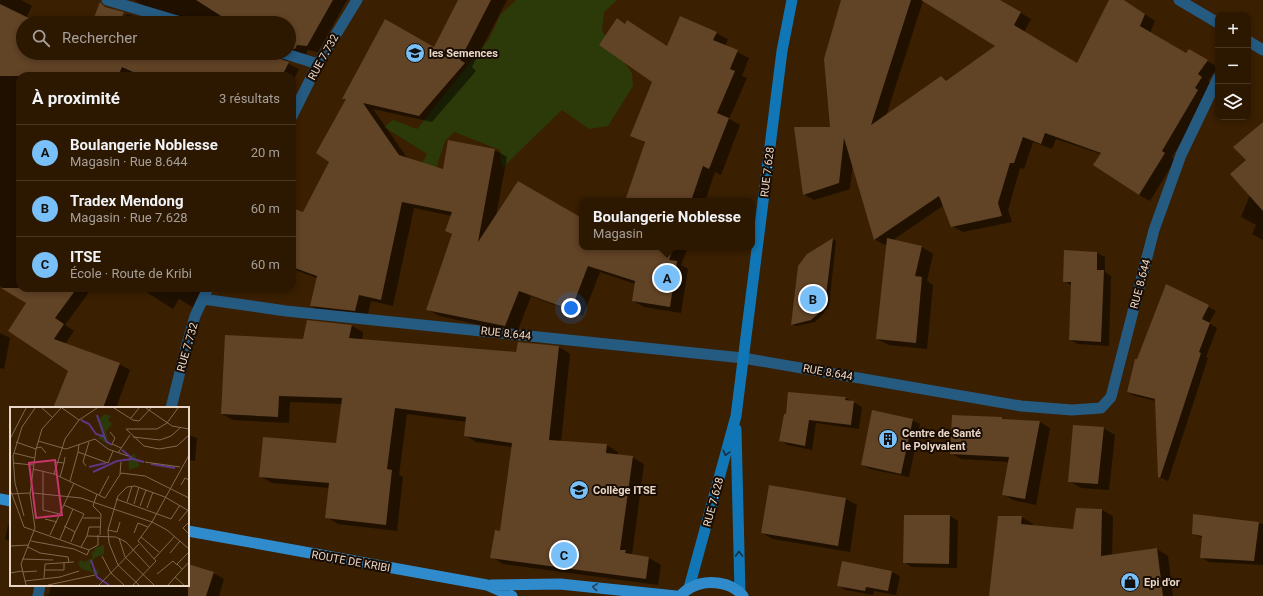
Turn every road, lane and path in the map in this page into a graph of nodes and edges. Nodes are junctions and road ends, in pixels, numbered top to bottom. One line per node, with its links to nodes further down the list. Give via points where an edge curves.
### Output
1 (107, 0): 5 (street)
2 (356, 0): 10 (street, RUE 7.732)
3 (792, 0): 15 (main road, RUE 7.628, via 782,51)
4 (1179, 0): 6 (street)
5 (161, 16)
6 (1215, 21)
7 (1251, 43): 8 (street)
8 (1263, 50)
9 (296, 57): 10 (street)
10 (318, 64): 12 (street, RUE 7.732)
11 (1215, 84): 15 (street, RUE 8.644, via 1181,155 1154,230 1111,397 1101,408 1072,410 1021,406)
12 (296, 108)
13 (206, 292): 14 (street, RUE 7.732)
14 (204, 298): 15 (street, RUE 8.644, via 286,310); 16 (street, RUE 7.732, via 186,344)
15 (743, 358): 17 (main road, RUE 7.628)
16 (171, 407)
17 (736, 416): 23 (main road, RUE 7.628, one-way to 23); 24 (main road, RUE 7.628, one-way to 17)
18 (0, 499): 19 (main road)
19 (10, 501)
20 (189, 531): 21 (main road, ROUTE DE KRIBI)
21 (487, 585): 26 (main road, ROUTE DE KRIBI); 27 (main road, one-way to 21, via 560,584)
22 (40, 586): 25 (street)
23 (690, 588): 24 (main road, via 702,583 715,582 728,585); 28 (main road)
24 (741, 594)
25 (38, 596)
26 (512, 596)
27 (676, 596)
28 (680, 596)

